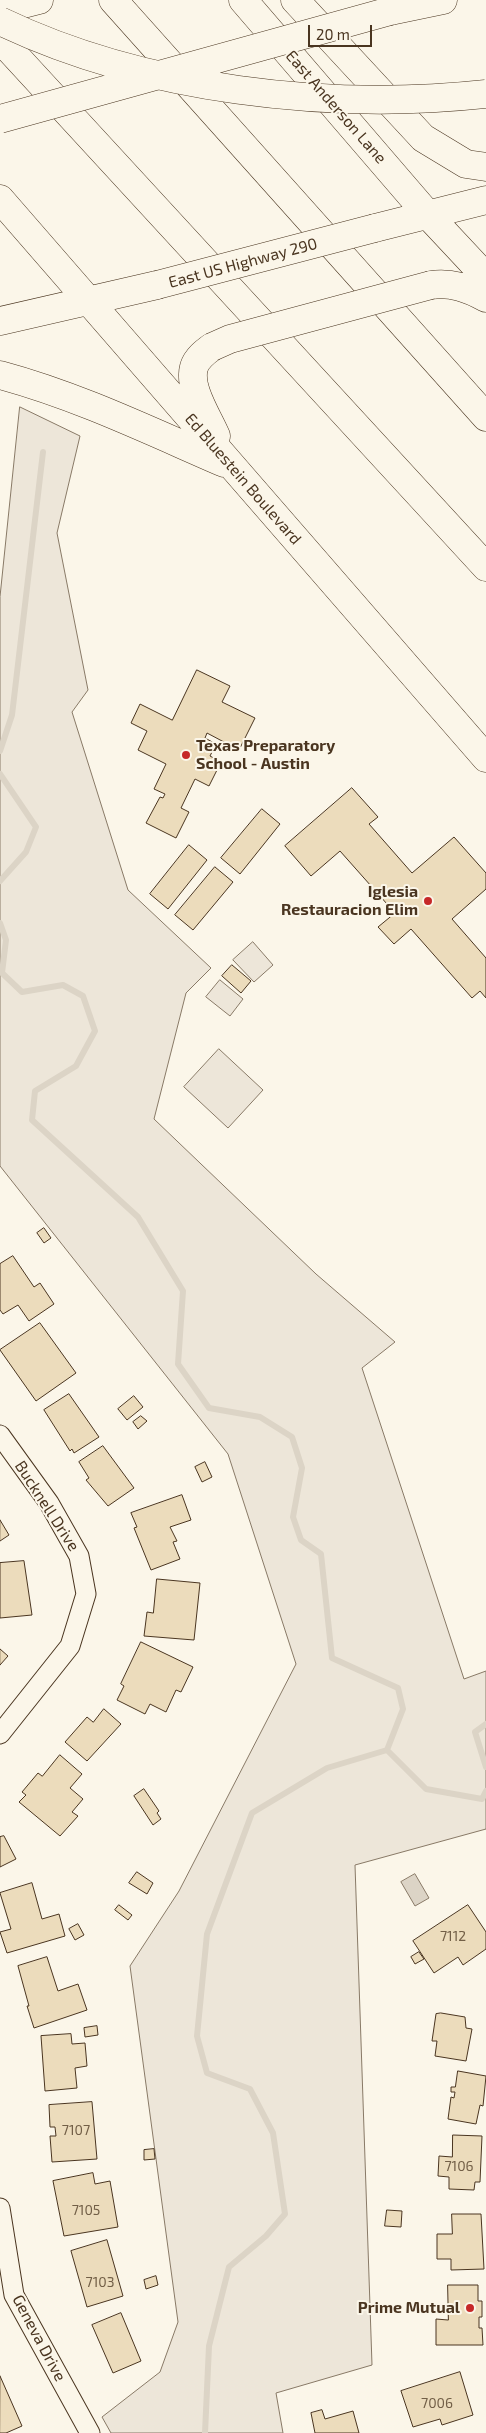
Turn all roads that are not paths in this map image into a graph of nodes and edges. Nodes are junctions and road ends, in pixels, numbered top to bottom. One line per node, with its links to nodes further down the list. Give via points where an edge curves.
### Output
1 (39, 0): 6 (main road)
2 (113, 0): 20 (main road)
3 (243, 0): 14 (main road, East Anderson Lane)
4 (295, 0): 11 (main road, via 423,138 466,164)
5 (442, 0): 10 (main road, bridge, via 390,11)
6 (0, 10)
7 (0, 21): 9 (main road, bridge, via 76,52 208,85 305,97 378,100)
8 (0, 39): 22 (main road)
9 (486, 94)
10 (0, 119)
11 (486, 166)
12 (0, 199): 17 (main road, Ed Bluestein Boulevard)
13 (486, 200): 14 (main road, East US Highway 290)
14 (428, 215): 15 (main road); 17 (main road, East US Highway 290, bridge)
15 (486, 277)
16 (486, 298): 21 (main road, bridge, via 458,286 431,284 230,339 212,347 199,358 193,375 195,389)
17 (90, 302): 18 (main road, East US Highway 290); 21 (main road, Ed Bluestein Boulevard)
18 (0, 322)
19 (0, 375): 21 (main road, via 88,403)
20 (486, 417)
21 (229, 465): 23 (main road, Ed Bluestein Boulevard, via 272,510)
22 (486, 567)
23 (486, 758)
24 (0, 1435): 25 (street, Bucknell Drive, via 49,1503 79,1556 86,1594 70,1646)
25 (0, 1734)
26 (0, 2208): 27 (street, Geneva Drive)
27 (7, 2297): 28 (street, Geneva Drive)
28 (90, 2433)

